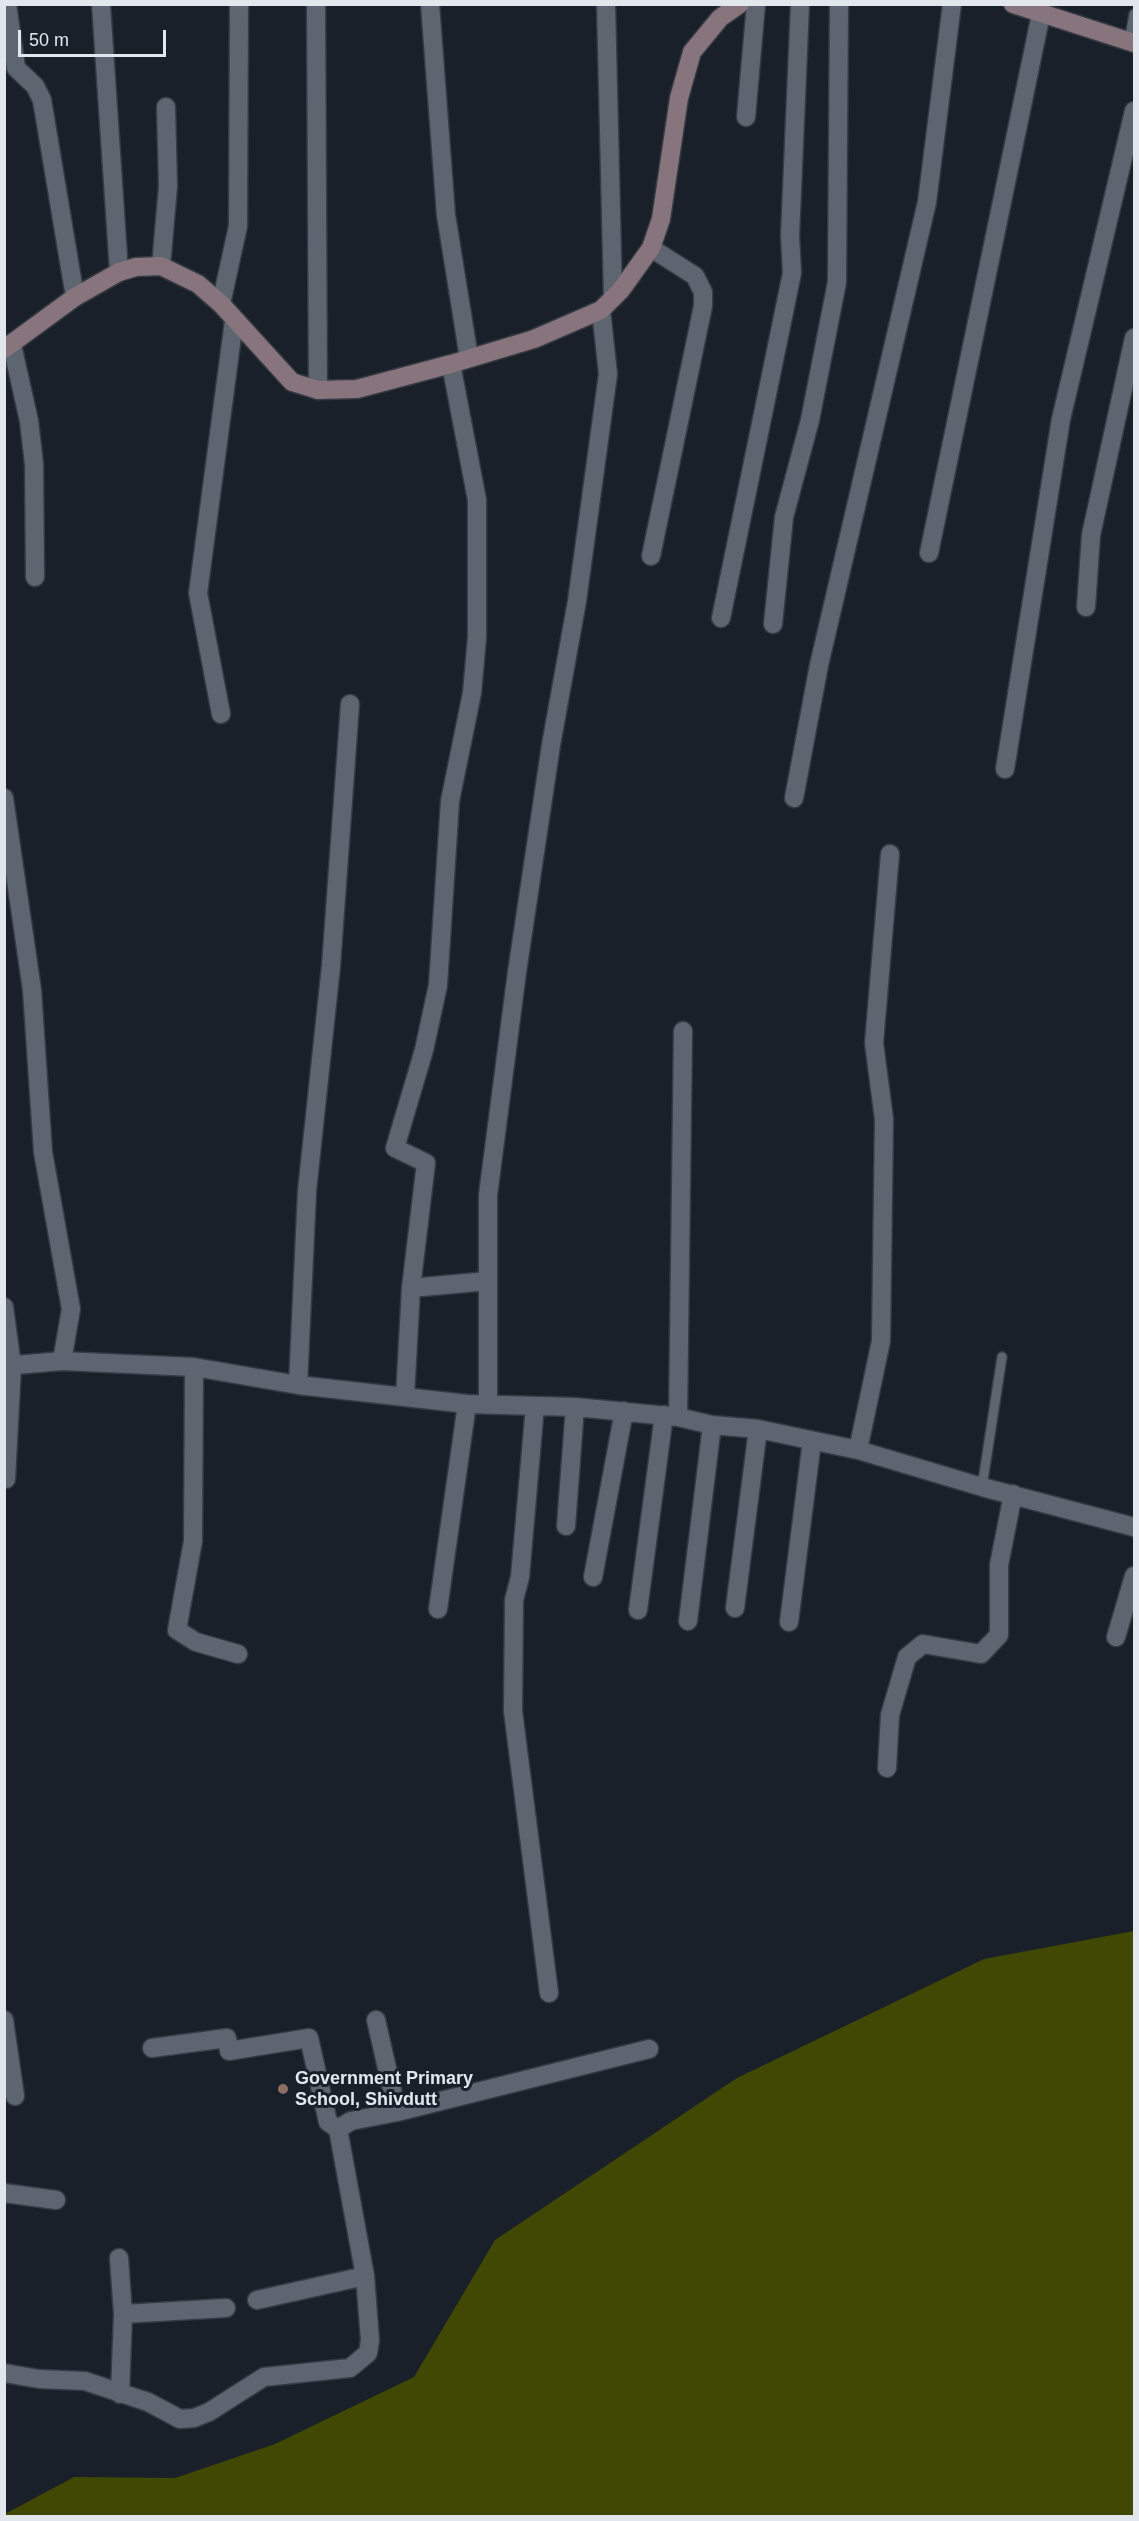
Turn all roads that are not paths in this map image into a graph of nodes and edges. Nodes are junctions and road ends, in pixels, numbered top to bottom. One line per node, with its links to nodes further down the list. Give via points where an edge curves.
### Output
1 (7, 4): 22 (street, via 16,68 35,86 42,100)
2 (101, 4): 21 (street)
3 (239, 4): 23 (street, via 238,226)
4 (316, 4): 30 (street)
5 (430, 4): 28 (street, via 446,215)
6 (606, 4): 24 (street)
7 (740, 4): 19 (main road, via 720,18 692,52 679,98 661,219)
8 (756, 4): 18 (street)
9 (800, 4): 35 (street, via 790,236 792,273)
10 (839, 4): 36 (street, via 837,282 810,420 784,518)
11 (952, 4): 41 (street, via 927,202 822,653)
12 (1013, 4): 13 (main road)
13 (1041, 14): 15 (main road); 31 (street)
14 (1134, 14): 15 (lane)
15 (1132, 42)
16 (166, 107): 20 (street, via 168,186)
17 (1134, 111): 39 (street, via 1061,419)
18 (746, 117)
19 (651, 248): 24 (main road); 32 (street, via 695,276 703,292 703,306)
20 (161, 266): 21 (main road); 23 (main road, via 198,284)
21 (119, 272): 22 (main road)
22 (75, 297): 27 (main road)
23 (221, 304): 25 (main road)
24 (607, 304): 28 (main road, via 534,339); 44 (street, via 608,374 577,601 550,745 488,1195)
25 (234, 321): 30 (main road, via 292,382); 38 (street, via 198,593)
26 (1134, 338): 34 (street, via 1091,535)
27 (8, 347): 33 (street, via 29,421 34,464)
28 (470, 358): 29 (main road)
29 (451, 364): 30 (main road, via 357,389); 45 (street, via 477,500 477,637 472,693 450,801 438,985 424,1050 395,1148 426,1163)
30 (318, 390)
31 (929, 553)
32 (651, 556)
33 (36, 577)
34 (1086, 607)
35 (721, 618)
36 (773, 624)
37 (350, 704): 51 (street, via 331,966 307,1191)
38 (221, 714)
39 (1005, 769)
40 (4, 798): 48 (street, via 32,990 43,1152 71,1309)
41 (794, 798)
42 (890, 854): 62 (street, via 874,1042 884,1119 880,1341)
43 (683, 1031): 58 (street)
44 (488, 1281): 45 (street); 53 (street)
45 (411, 1288): 52 (street)
46 (4, 1307): 49 (street)
47 (1002, 1357): 64 (lane)
48 (62, 1360): 49 (street); 50 (street)
49 (8, 1366): 63 (street)
50 (194, 1367): 51 (street); 76 (street, via 193,1541 177,1630 196,1642)
51 (298, 1384): 52 (street)
52 (405, 1397): 54 (street)
53 (488, 1403): 54 (street); 55 (street)
54 (467, 1404): 71 (street)
55 (535, 1406): 56 (street); 78 (street, via 520,1577 514,1600 513,1711)
56 (575, 1407): 57 (street); 66 (street)
57 (624, 1411): 58 (street); 69 (street)
58 (671, 1416): 59 (street); 72 (street)
59 (712, 1425): 60 (street); 73 (street)
60 (758, 1429): 61 (street); 70 (street)
61 (812, 1441): 62 (street); 74 (street)
62 (858, 1450): 64 (street)
63 (6, 1479)
64 (982, 1486): 65 (street)
65 (1013, 1494): 67 (street); 77 (street, via 999,1564 999,1635 981,1654 922,1644 907,1657 890,1715)
66 (566, 1526)
67 (1134, 1527)
68 (1134, 1576): 75 (street)
69 (593, 1577)
70 (735, 1608)
71 (438, 1609)
72 (639, 1610)
73 (688, 1621)
74 (789, 1622)
75 (1116, 1637)
76 (238, 1653)
77 (887, 1768)
78 (549, 1993)
79 (4, 2020): 83 (street)
80 (376, 2020): 84 (street)
81 (152, 2048): 85 (street, via 227,2038 229,2051 309,2038 328,2122)
82 (649, 2049): 84 (street)
83 (15, 2096)
84 (397, 2112): 85 (street, via 351,2121)
85 (338, 2129): 89 (street)
86 (4, 2193): 87 (street)
87 (56, 2200)
88 (119, 2258): 92 (street)
89 (365, 2276): 90 (street); 94 (street, via 368,2353 350,2368 264,2377 194,2418 180,2419 148,2402)
90 (257, 2300)
91 (226, 2308): 92 (street)
92 (123, 2314): 94 (street)
93 (4, 2373): 94 (street, via 85,2381)
94 (120, 2394)

